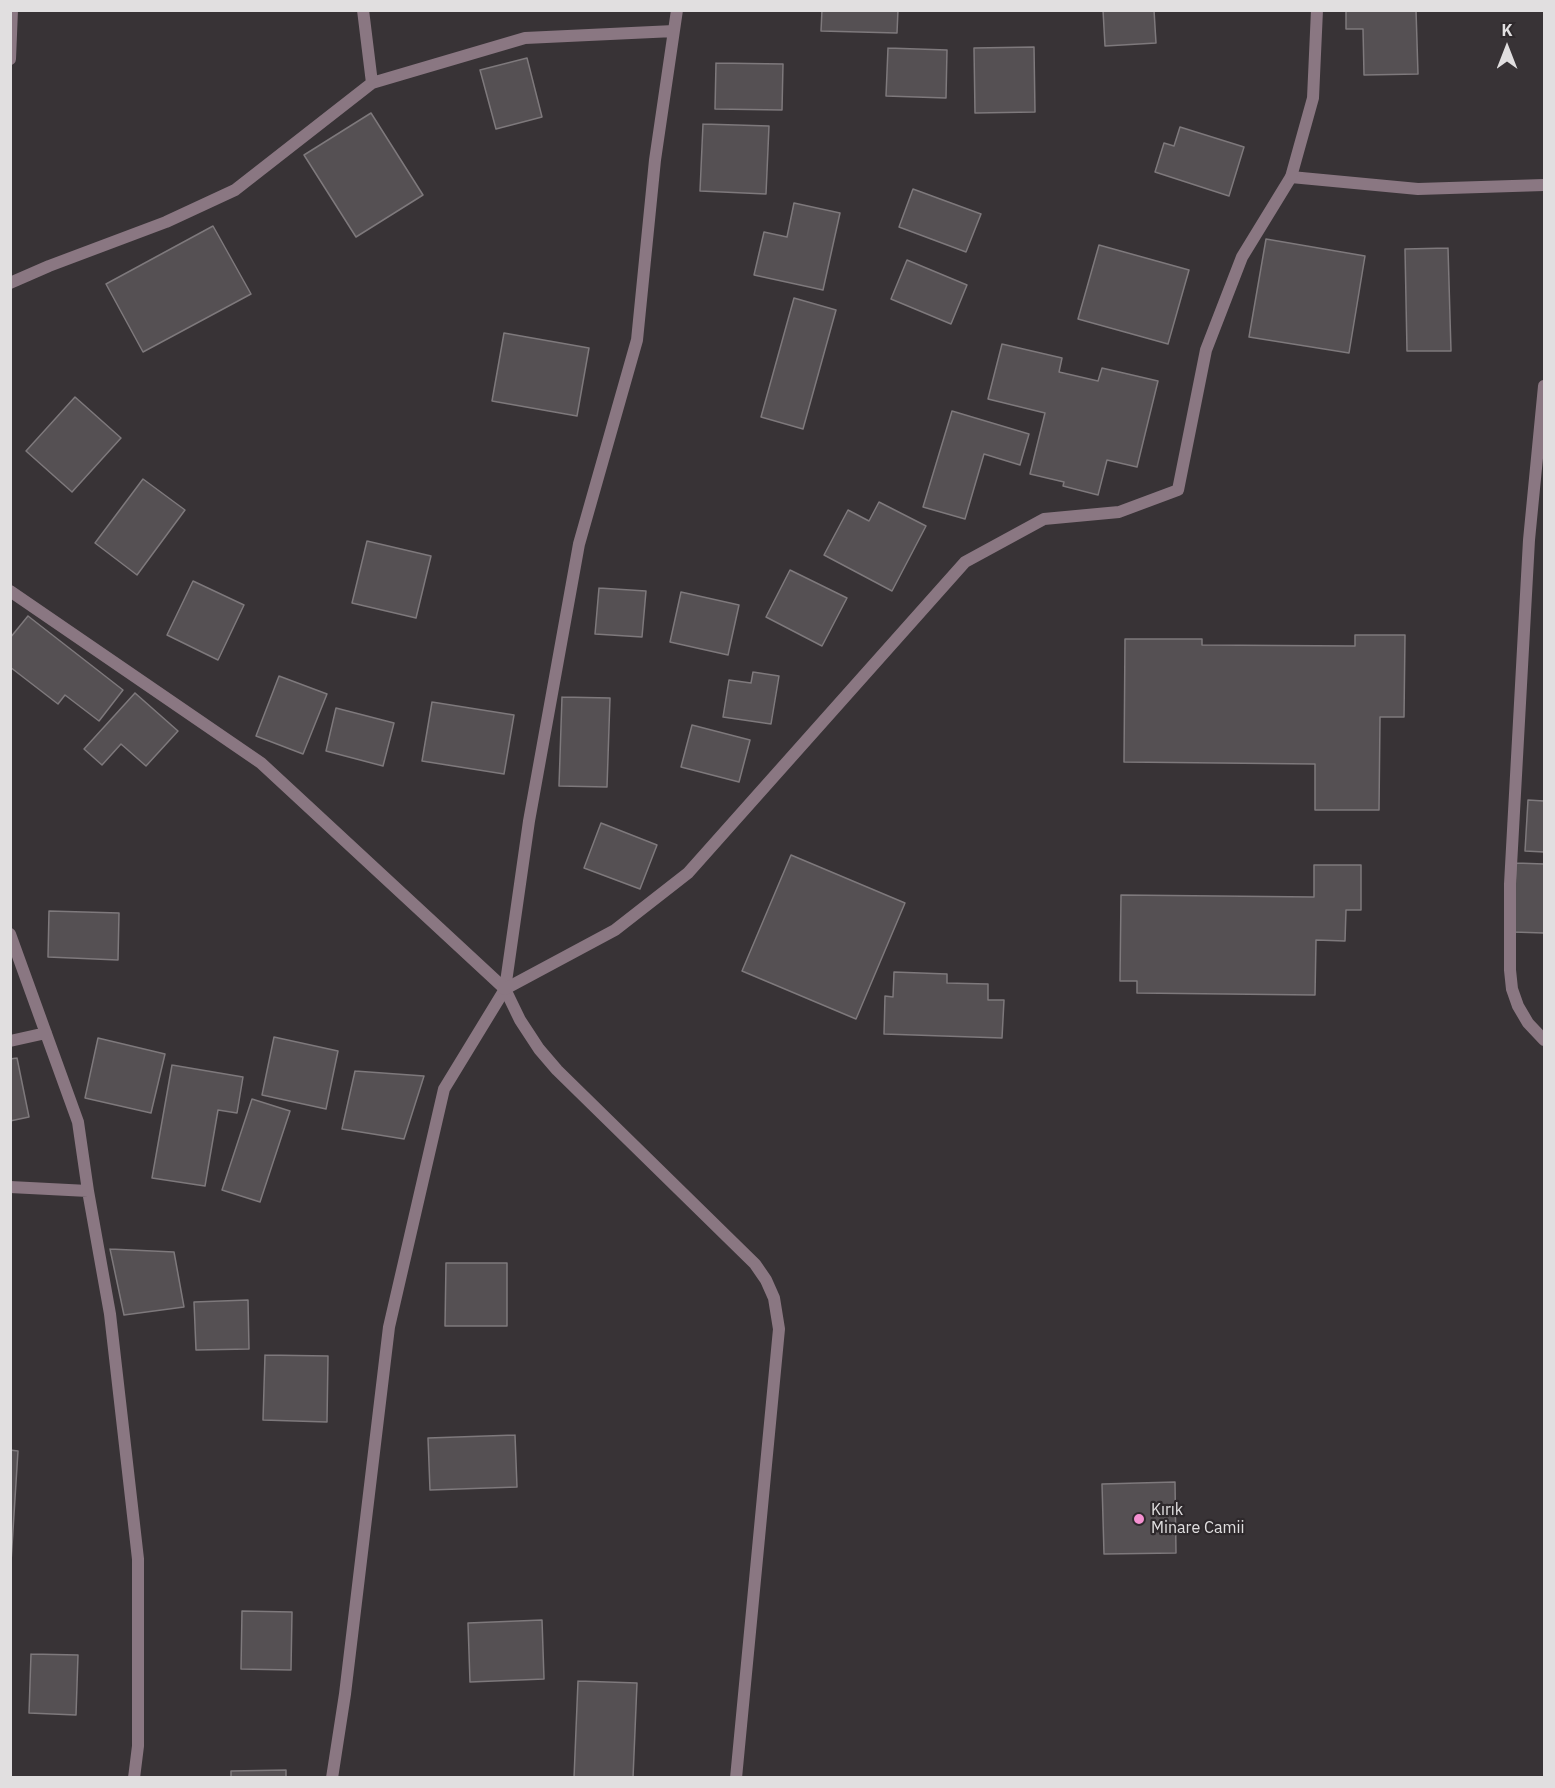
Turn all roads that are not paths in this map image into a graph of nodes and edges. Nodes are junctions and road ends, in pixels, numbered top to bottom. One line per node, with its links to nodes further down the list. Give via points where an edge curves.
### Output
1 (12, 10): 6 (street)
2 (363, 10): 7 (street)
3 (677, 10): 5 (street)
4 (1317, 10): 8 (street, via 1313,98)
5 (674, 32): 7 (street, via 525,38); 14 (street, via 655,160 637,340 579,544 529,821)
6 (10, 59)
7 (372, 83): 10 (street, via 235,190 166,222)
8 (1291, 177): 9 (street, via 1418,189); 14 (street, via 1242,257 1206,350 1178,490 1119,512 1044,519 965,562 688,873 615,930)
9 (1545, 185)
10 (10, 283)
11 (1545, 386): 16 (street, via 1529,540 1510,884 1512,988 1528,1023)
12 (10, 591): 14 (street, via 261,763)
13 (10, 934): 15 (street)
14 (505, 989): 21 (street, via 444,1089 389,1327); 22 (street, via 520,1020 557,1070 755,1264 774,1298 778,1345)
15 (46, 1033): 17 (street); 19 (street, via 78,1122)
16 (1545, 1040)
17 (10, 1041)
18 (10, 1187): 19 (street)
19 (88, 1191): 20 (street, via 110,1314 138,1559 138,1746)
20 (134, 1778)
21 (332, 1778)
22 (736, 1778)

